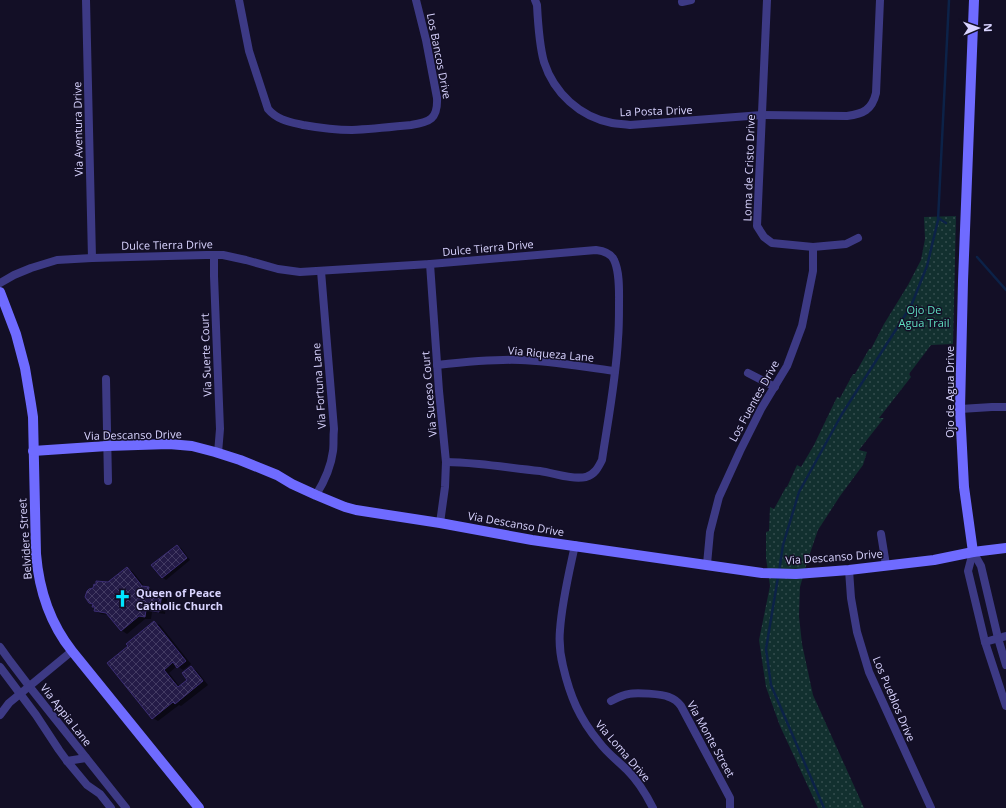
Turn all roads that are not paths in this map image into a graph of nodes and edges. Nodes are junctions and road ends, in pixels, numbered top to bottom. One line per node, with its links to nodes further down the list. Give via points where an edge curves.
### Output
1 (86, 0): 14 (street, Via Aventura Drive)
2 (238, 0): 3 (street, Los Bancos Drive, via 249,51 271,113 280,119 318,128 352,130 419,124 435,115 438,108 437,98)
3 (416, 0)
4 (535, 0): 10 (street, La Posta Drive, via 540,44 548,71 564,96 587,114 611,123 630,125)
5 (691, 0): 9 (street)
6 (766, 0): 10 (street, Loma de Cristo Drive)
7 (880, 0): 10 (street, La Posta Drive, via 876,93 870,108 847,116)
8 (974, 0): 25 (street, Ojo de Agua Drive)
9 (682, 2)
10 (762, 115): 12 (street, Loma de Cristo Drive, via 758,226 764,237 772,243)
11 (858, 238): 12 (street, Loma de Cristo Drive, via 846,244)
12 (813, 247): 23 (street, Los Fuentes Drive, via 813,271 802,326 787,366)
13 (214, 255): 14 (street, Dulce Tierra Drive); 16 (street, Dulce Tierra Drive, via 278,269); 28 (street, Via Suerte Court, via 220,429)
14 (92, 258): 17 (street, Dulce Tierra Drive, via 57,260 42,264)
15 (430, 264): 16 (street, Dulce Tierra Drive); 19 (street, Via Suceso Court); 20 (street, Dulce Tierra Drive, via 596,250 612,256 618,270 619,296)
16 (321, 271): 31 (street, Via Fortuna Lane, via 334,429 330,465)
17 (0, 283)
18 (0, 292): 27 (street, Belvidere Street, via 16,334 25,368 31,404)
19 (437, 365): 20 (street, Via Riqueza Lane, via 520,360); 29 (street, Via Suceso Court)
20 (615, 371): 29 (street, Dulce Tierra Drive, via 602,460 594,474 579,478 496,466)
21 (748, 373): 23 (street)
22 (106, 379): 26 (street)
23 (775, 387): 37 (street, Los Fuentes Drive, via 747,437 720,498 710,532)
24 (1006, 407): 25 (street)
25 (960, 409): 36 (street, Ojo de Agua Drive, via 964,487)
26 (107, 446): 27 (street, Via Descanso Drive); 28 (street, Via Descanso Drive, via 169,444 192,446); 30 (street)
27 (33, 451): 43 (street, Belvidere Street, via 36,554 40,582 49,612)
28 (218, 453): 31 (street, Via Descanso Drive, via 270,472)
29 (446, 462): 32 (street, Via Suceso Court)
30 (108, 481)
31 (316, 495): 32 (street, Via Descanso Drive, via 356,510)
32 (440, 523): 34 (street, Via Descanso Drive)
33 (880, 534): 38 (street)
34 (575, 545): 37 (street, Via Descanso Drive); 58 (street, Via Loma Drive, via 559,631 567,686 586,726 603,748 640,786)
35 (1006, 548): 36 (street, Via Descanso Drive)
36 (973, 552): 38 (street, Via Descanso Drive, via 934,560); 40 (street, via 982,566); 41 (street, Ojo de Agua Drive, via 968,571)
37 (708, 564): 39 (street, Via Descanso Drive, via 762,573 796,574)
38 (886, 565): 39 (street, Via Descanso Drive)
39 (849, 570): 60 (street, Los Pueblos Drive, via 857,632 869,672)
40 (1002, 637): 41 (street); 44 (street)
41 (985, 642): 51 (street, Ojo de Agua Drive)
42 (0, 647): 46 (street, Via Appia Lane)
43 (72, 651): 46 (street, Via Appia Lane); 57 (street, Belvidere Street)
44 (1006, 666)
45 (0, 668): 47 (street)
46 (29, 686): 47 (street, Via Appia Lane); 53 (street, Via Appia Lane)
47 (20, 694): 49 (street, Via Appia Lane); 54 (street)
48 (611, 701): 59 (street, Via Monte Street, via 619,696 635,693 665,696 676,700 682,706 730,798)
49 (9, 702): 50 (street, Via Appia Lane); 52 (street, Via Appia Lane)
50 (0, 704)
51 (1006, 706)
52 (0, 715)
53 (86, 758): 54 (street, Via Appia Lane); 56 (street, Via Appia Lane)
54 (67, 761): 55 (street)
55 (111, 808)
56 (126, 808)
57 (199, 808)
58 (653, 808)
59 (730, 808)
60 (931, 808)

